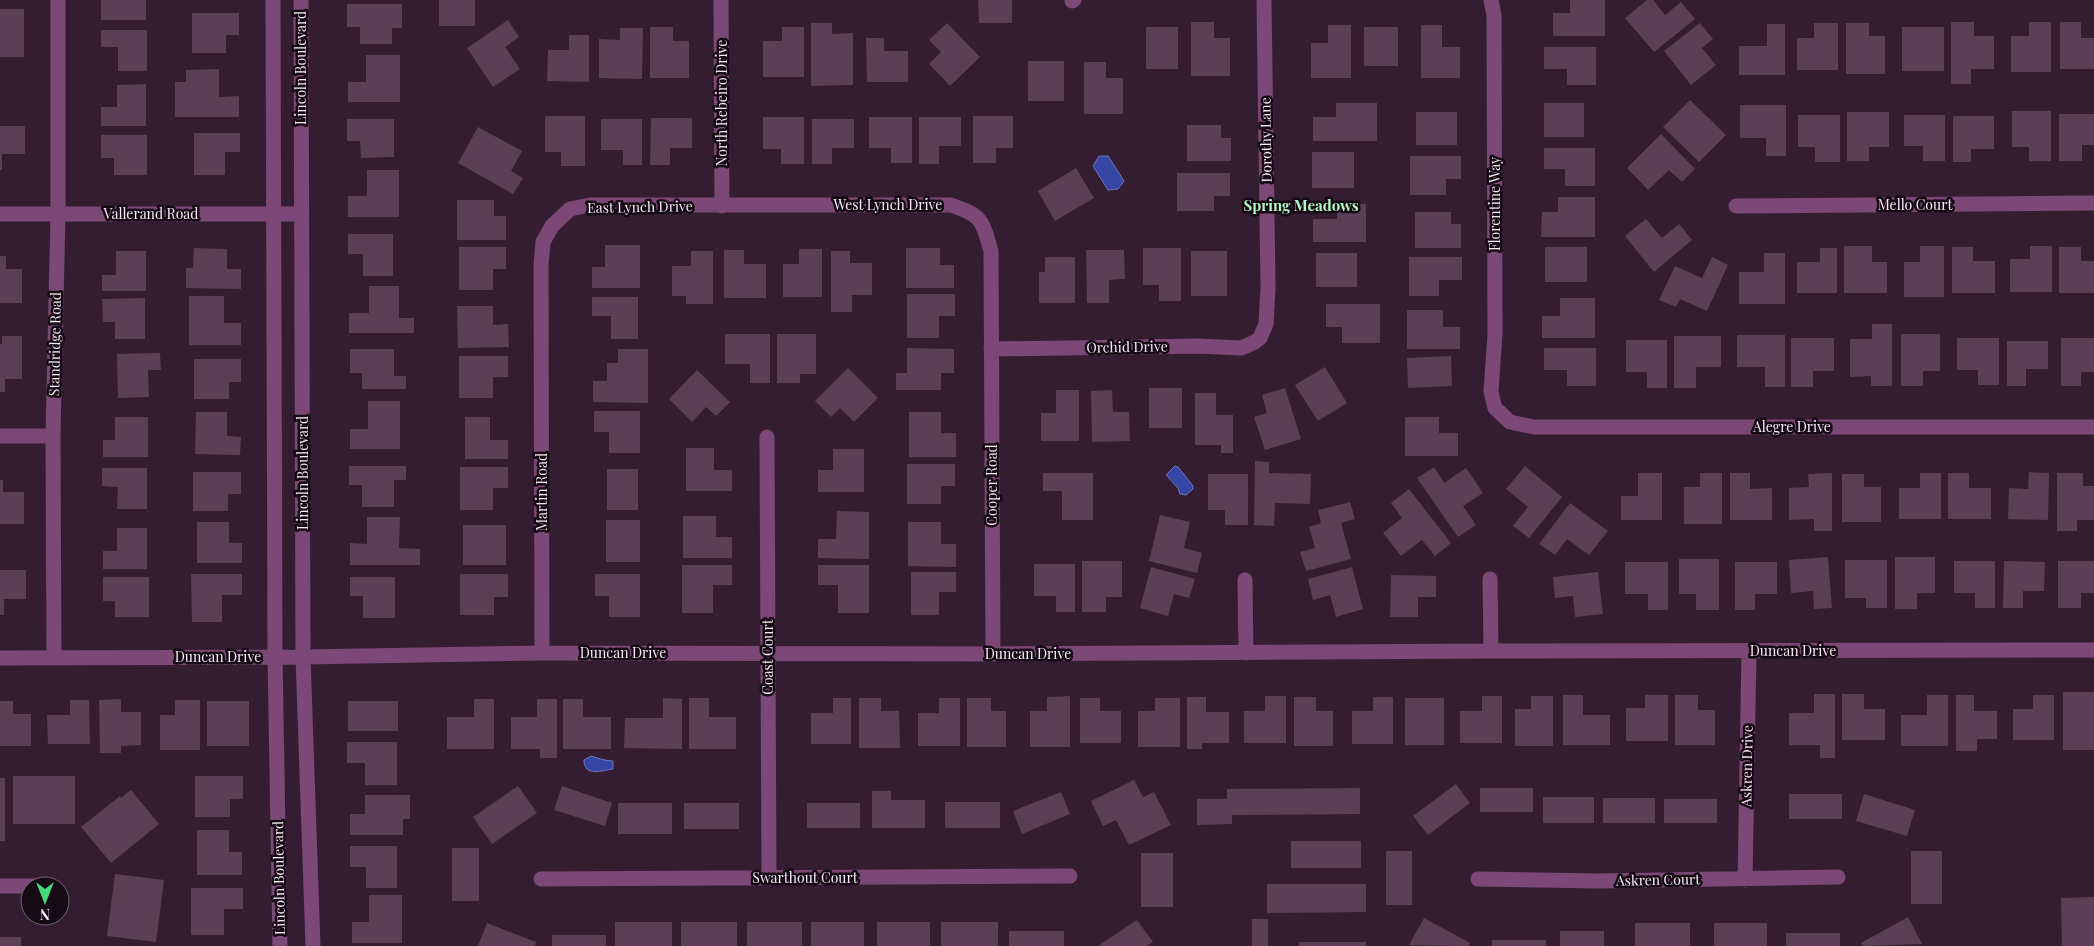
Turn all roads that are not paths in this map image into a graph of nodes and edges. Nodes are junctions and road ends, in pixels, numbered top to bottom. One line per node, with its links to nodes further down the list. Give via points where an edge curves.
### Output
1 (58, 0): 11 (street, Standridge Road)
2 (273, 0): 12 (street, Lincoln Boulevard)
3 (301, 0): 13 (street, Lincoln Boulevard)
4 (721, 0): 8 (street, North Rebeiro Drive)
5 (1264, 0): 16 (street, Dorothy Lane, via 1268,286 1266,324)
6 (1491, 0): 18 (street, Florentine Way, via 1494,15 1495,334 1491,392)
7 (2094, 203): 9 (street, Mello Court)
8 (722, 206): 14 (street, West Lynch Drive, via 951,205 972,212 983,224 991,251); 15 (street, East Lynch Drive, via 590,205 570,209 552,226 543,242)
9 (1736, 206)
10 (0, 214): 11 (street, Vallerand Road)
11 (58, 214): 12 (street, Vallerand Road); 21 (street, Standridge Road)
12 (275, 214): 13 (street, Vallerand Road); 32 (street, Lincoln Boulevard)
13 (302, 214): 33 (street, Lincoln Boulevard)
14 (991, 316): 17 (street, Cooper Road)
15 (542, 330): 28 (street, Martin Road)
16 (1260, 338): 17 (street, Orchid Drive, via 1240,348)
17 (991, 349): 31 (street, Cooper Road)
18 (1495, 408): 19 (street, Alegre Drive, via 1510,422 1534,427)
19 (2094, 427)
20 (0, 436): 21 (street)
21 (53, 436): 35 (street, Standridge Road)
22 (766, 437): 30 (street, Coast Court)
23 (1490, 579): 26 (street)
24 (1245, 580): 29 (street)
25 (2094, 650): 27 (street, Duncan Drive)
26 (1491, 651): 27 (street, Duncan Drive); 29 (street, Duncan Drive)
27 (1750, 652): 41 (street, Askren Drive)
28 (542, 653): 30 (street, Duncan Drive); 33 (street, Duncan Drive)
29 (1246, 653): 31 (street, Duncan Drive)
30 (769, 654): 31 (street, Duncan Drive); 38 (street, Coast Court)
31 (993, 654)
32 (276, 656): 33 (street, Duncan Drive); 35 (street, Duncan Drive); 44 (street, Lincoln Boulevard)
33 (303, 657): 45 (street, Lincoln Boulevard)
34 (0, 658): 35 (street, Duncan Drive)
35 (54, 658)
36 (1070, 876): 38 (street, Swarthout Court)
37 (1838, 877): 41 (street, Askren Court)
38 (769, 878): 39 (street, Swarthout Court)
39 (541, 879)
40 (1478, 879): 41 (street, Askren Court)
41 (1744, 880)
42 (0, 886): 43 (street)
43 (20, 886)
44 (280, 946)
45 (313, 946)

